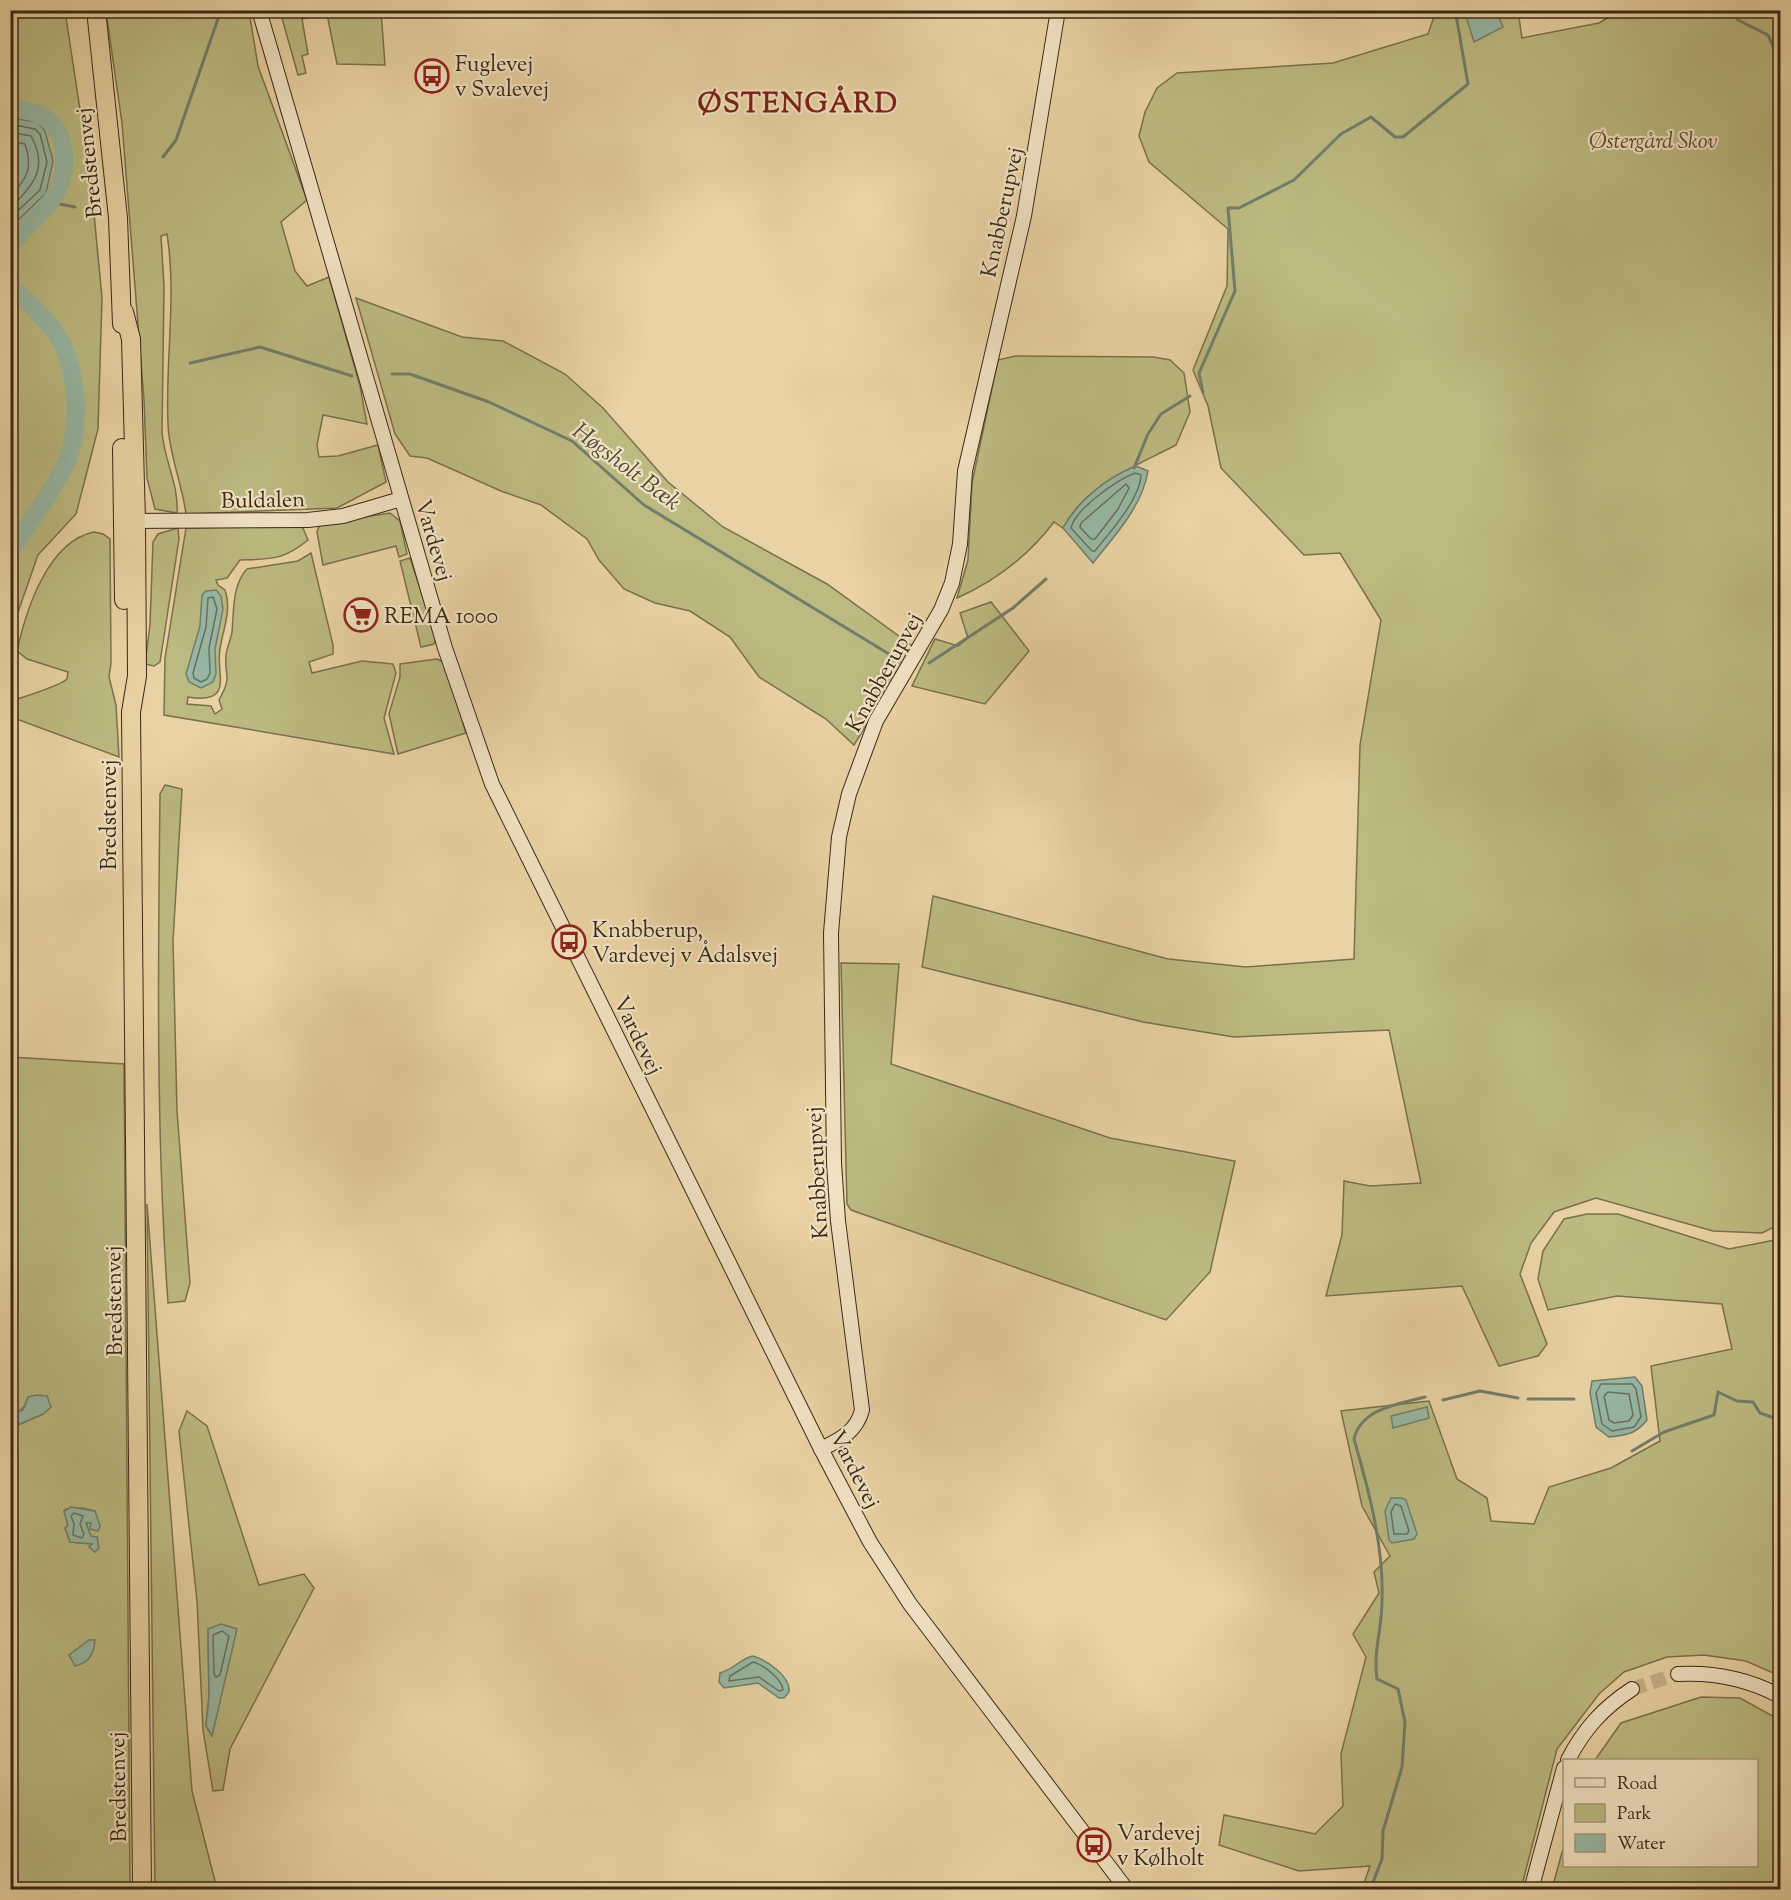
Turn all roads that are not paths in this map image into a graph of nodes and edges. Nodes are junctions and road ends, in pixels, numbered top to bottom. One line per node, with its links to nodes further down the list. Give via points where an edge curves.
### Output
1 (96, 10): 5 (highway, Bredstenvej, via 118,218)
2 (259, 10): 4 (street, Vardevej)
3 (1058, 10): 6 (street, Knabberupvej, via 1024,216 965,471 960,544 952,584 876,721 849,794 839,837 831,933 834,1163 862,1410 859,1423 849,1433)
4 (401, 499): 5 (street, Buldalen, via 343,516 308,520); 6 (street, Vardevej, via 460,697 492,784)
5 (130, 521): 12 (highway, Bredstenvej, via 137,676 131,712)
6 (821, 1449): 13 (street, Vardevej, via 870,1542 910,1604)
7 (1678, 1674): 9 (street, via 1730,1677)
8 (1632, 1689): 10 (street, via 1596,1718)
9 (1780, 1696)
10 (1569, 1759)
11 (1563, 1772): 14 (street)
12 (142, 1890)
13 (1127, 1890)
14 (1531, 1890)

